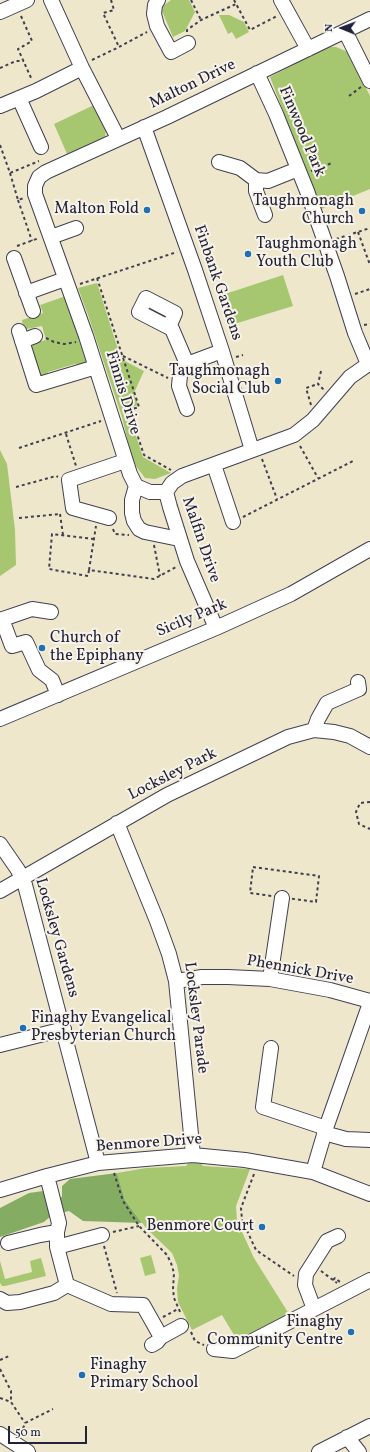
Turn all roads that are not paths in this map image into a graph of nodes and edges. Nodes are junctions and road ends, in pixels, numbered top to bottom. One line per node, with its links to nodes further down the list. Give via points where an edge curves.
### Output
1 (51, 0): 10 (street)
2 (158, 0): 8 (street, via 154,14 157,26 171,52)
3 (21, 3): 5 (street)
4 (284, 5): 9 (street)
5 (0, 12)
6 (370, 19): 7 (street, Malton Drive)
7 (345, 31): 9 (street, Malton Drive); 12 (street)
8 (188, 43)
9 (308, 49): 11 (street, Malton Drive)
10 (82, 68): 13 (street); 16 (street)
11 (258, 73): 15 (street, Malton Drive); 19 (street, Finwood Park)
12 (370, 81)
13 (19, 98): 14 (street); 17 (street)
14 (0, 106)
15 (144, 128): 16 (street, Malton Drive); 31 (street, Finbank Gardens)
16 (118, 138): 21 (street, Malton Drive, via 46,172 39,177)
17 (42, 153)
18 (219, 162): 20 (street, via 240,168)
19 (300, 172): 20 (street, via 268,181); 32 (street, Finwood Park, via 355,333)
20 (256, 180): 22 (street, via 256,191)
21 (35, 190): 24 (street, Finnis Drive)
22 (265, 215)
23 (76, 228): 24 (street)
24 (50, 236): 26 (street, Finnis Drive)
25 (14, 258): 27 (street)
26 (66, 284): 27 (street); 34 (street, Finnis Drive)
27 (26, 293): 28 (street)
28 (32, 311)
29 (169, 327): 33 (street, via 172,328)
30 (35, 336): 34 (street, via 20,336 36,385)
31 (222, 351): 33 (street); 36 (street, Finbank Gardens)
32 (369, 363): 36 (street, Malfin Drive, via 350,377 315,418 294,435)
33 (187, 364): 35 (street, via 180,375)
34 (96, 367): 37 (street, Finnis Drive)
35 (187, 410)
36 (255, 449): 38 (street, Malfin Drive)
37 (125, 461): 39 (street, Finnis Drive); 41 (street, via 74,478 66,511)
38 (214, 466): 40 (street, Malfin Drive, via 182,476 172,483); 42 (street)
39 (136, 486): 40 (street, via 150,492); 43 (street, via 132,513 139,529)
40 (166, 492): 43 (street, Malfin Drive)
41 (103, 517)
42 (233, 522)
43 (179, 539): 47 (street, Malfin Drive)
44 (370, 549): 47 (street, Sicily Park, via 290,594)
45 (51, 612): 46 (street, via 32,609)
46 (1, 619): 49 (street, via 12,646 26,642 39,670 52,680)
47 (216, 628): 49 (street, Sicily Park)
48 (358, 682): 51 (street, via 359,689 327,703)
49 (58, 695): 50 (street, Sicily Park)
50 (0, 719)
51 (314, 730): 52 (street, Locksley Park, via 350,736); 53 (street, Locksley Park, via 281,740 167,795)
52 (370, 747)
53 (117, 823): 55 (street, Locksley Park); 59 (street, Locksley Parade, via 162,934)
54 (0, 844): 55 (street, Locksley Gardens)
55 (22, 878): 56 (street, Locksley Park); 61 (street, Locksley Gardens)
56 (0, 891)
57 (282, 898): 58 (street)
58 (270, 980): 59 (street, Phennick Drive, via 202,977); 60 (street, Phennick Drive, via 330,990)
59 (176, 981): 66 (street, Locksley Parade)
60 (370, 1002): 64 (street)
61 (64, 1029): 62 (street); 67 (street, Locksley Gardens)
62 (0, 1045)
63 (271, 1048): 64 (street, via 263,1107)
64 (325, 1130): 65 (street, via 346,1139); 68 (street)
65 (370, 1140)
66 (194, 1155): 67 (street, Benmore Drive); 68 (street, Benmore Drive)
67 (105, 1162): 69 (street, Benmore Drive)
68 (313, 1172): 71 (street, Benmore Drive)
69 (47, 1176): 70 (street, Benmore Drive); 72 (street, via 59,1223)
70 (0, 1190)
71 (370, 1194)
72 (57, 1232): 75 (street); 76 (street)
73 (102, 1235): 76 (street)
74 (338, 1236): 80 (street, via 327,1241 306,1274 308,1295)
75 (8, 1243)
76 (57, 1247): 78 (street)
77 (370, 1280): 80 (street)
78 (67, 1285): 79 (street, via 54,1293 20,1302 7,1303); 81 (street, via 111,1304 143,1305 153,1322 156,1341)
79 (0, 1299)
80 (314, 1308): 82 (street, via 233,1351)
81 (184, 1323)
82 (214, 1349)
83 (370, 1426): 85 (street)
84 (0, 1434): 86 (street)
85 (347, 1437): 87 (street); 88 (street)
86 (23, 1448)
87 (319, 1452)
88 (359, 1452)

